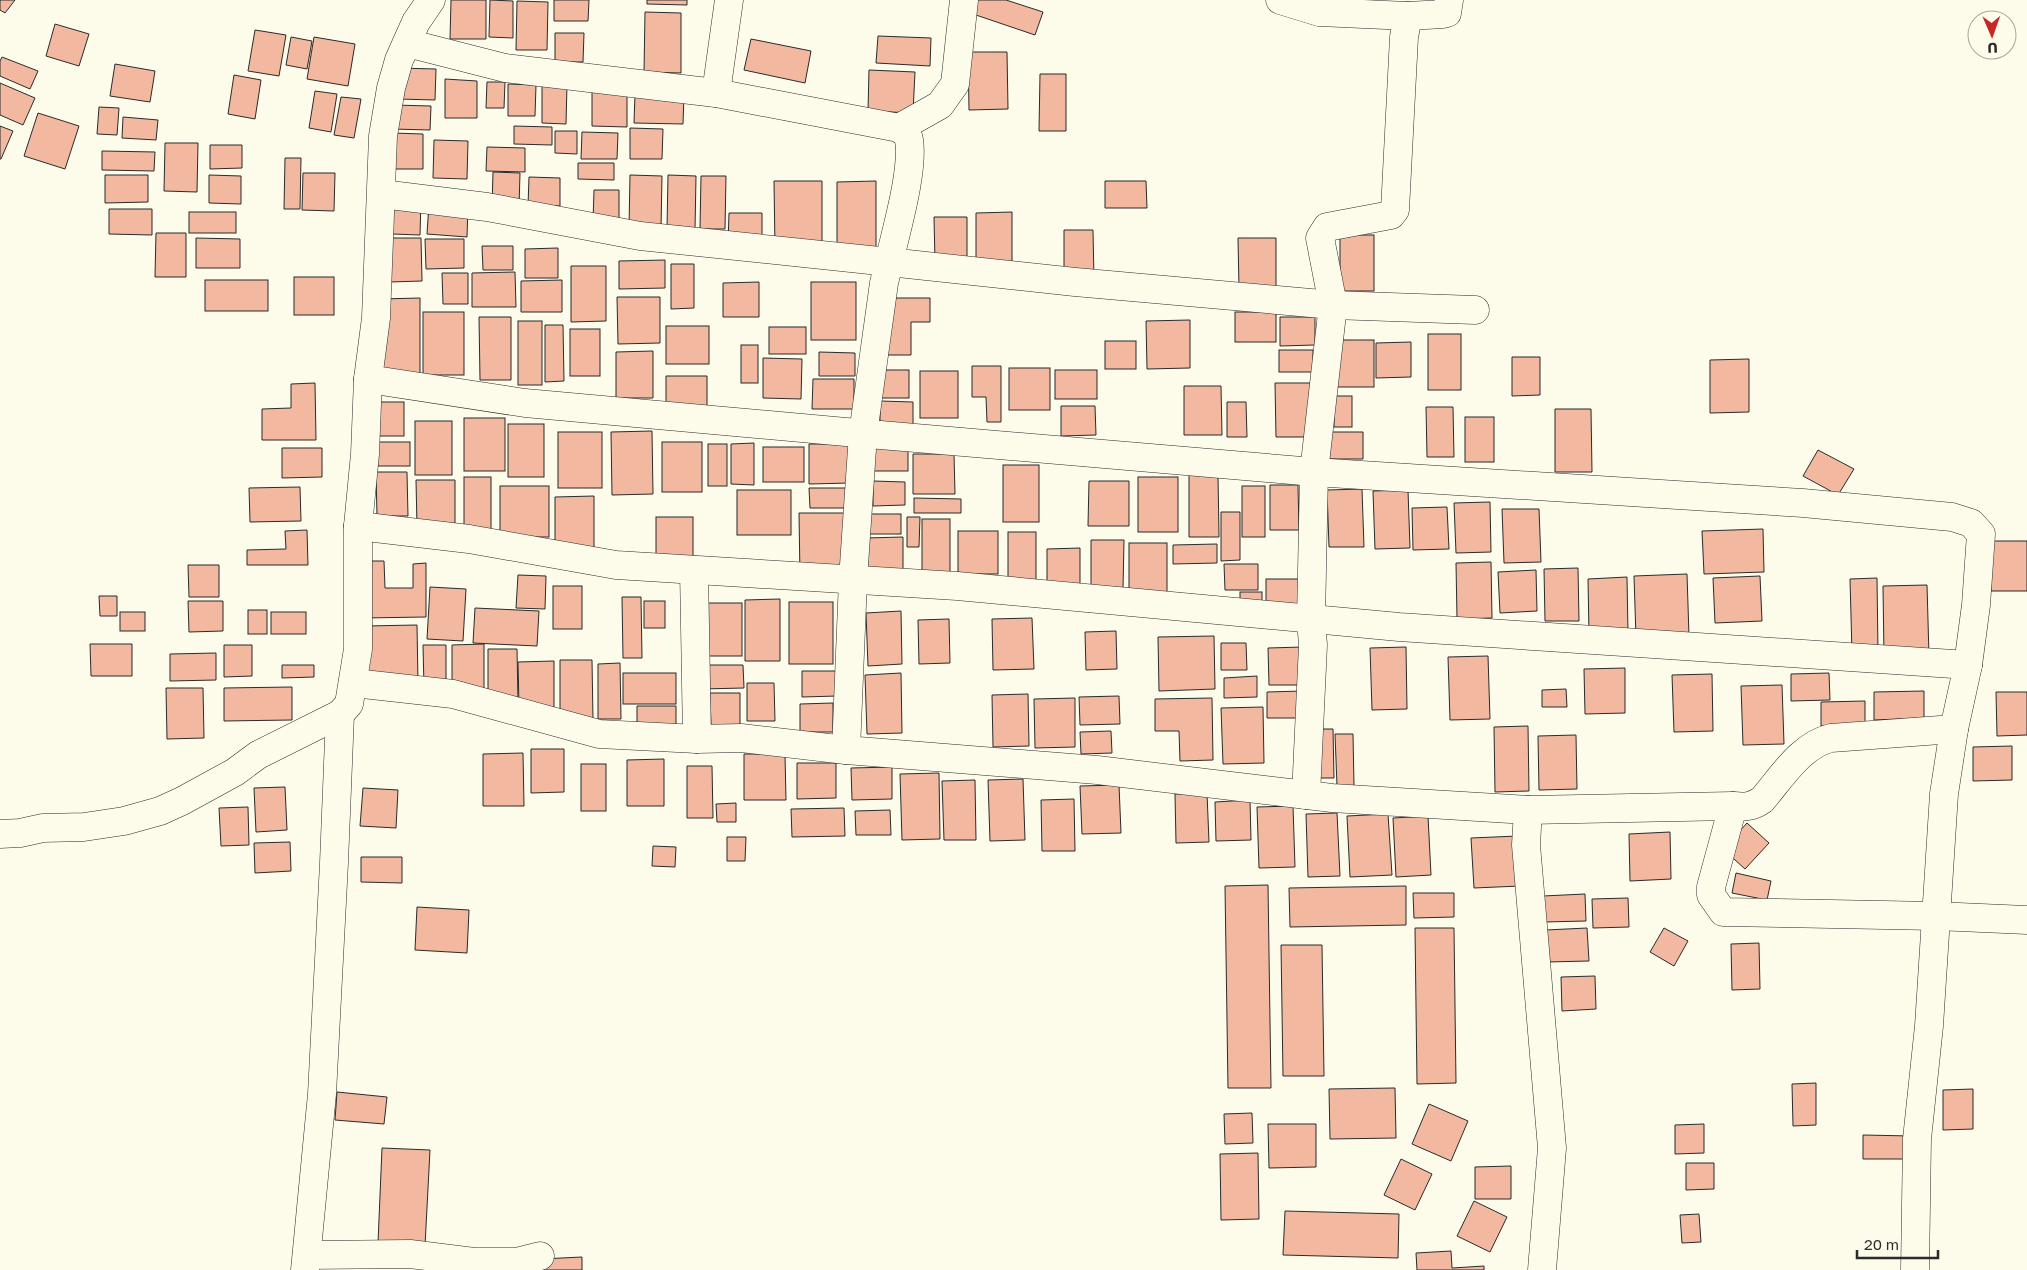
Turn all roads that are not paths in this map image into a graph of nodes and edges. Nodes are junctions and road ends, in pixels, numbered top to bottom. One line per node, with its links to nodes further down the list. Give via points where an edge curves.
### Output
1 (431, 0): 7 (street)
2 (729, 0): 8 (street)
3 (964, 0): 9 (street, via 955,84 940,105)
4 (1280, 0): 6 (street, via 1319,12)
5 (1449, 0): 6 (street, via 1447,12)
6 (1406, 28): 12 (street, via 1395,210 1391,215 1327,227 1322,232 1320,238)
7 (407, 43): 8 (street, via 505,68); 10 (street, via 387,108)
8 (716, 93): 9 (street)
9 (899, 128): 11 (street, via 909,140 908,174)
10 (382, 194): 11 (street, via 487,207 640,236); 14 (street, via 376,318)
11 (889, 262): 12 (street); 15 (street)
12 (1333, 305): 13 (street); 16 (street)
13 (1476, 310)
14 (368, 379): 15 (street, via 525,403); 17 (street)
15 (863, 434): 16 (street); 19 (street)
16 (1314, 472): 20 (street); 21 (street, via 1803,503 1952,517 1971,523 1980,534)
17 (358, 526): 18 (street, via 469,539 616,565); 22 (street, via 358,649)
18 (694, 570): 19 (street); 25 (street)
19 (853, 580): 20 (street, via 957,586); 26 (street)
20 (1311, 620): 21 (street); 27 (street, via 1313,645)
21 (1968, 666): 24 (street)
22 (354, 683): 23 (street, via 349,704); 25 (street, via 452,694 599,734)
23 (340, 714): 30 (street, via 160,810 84,827); 34 (street, via 322,1094)
24 (1954, 730): 28 (street, via 1818,741 1806,750 1762,800 1746,807); 31 (street, via 1944,794)
25 (697, 739): 26 (street, via 741,738)
26 (846, 750): 27 (street, via 1097,770)
27 (1306, 795): 29 (street)
28 (1733, 806): 29 (street); 31 (street, via 1711,887 1711,895 1723,912)
29 (1528, 810): 35 (street, via 1527,854 1552,1148)
30 (0, 834)
31 (1936, 916): 32 (street); 36 (street, via 1918,1140)
32 (2027, 920)
33 (540, 1256): 34 (street, via 516,1262 474,1262 410,1254)
34 (306, 1262)
35 (1542, 1270)
36 (1915, 1270)

